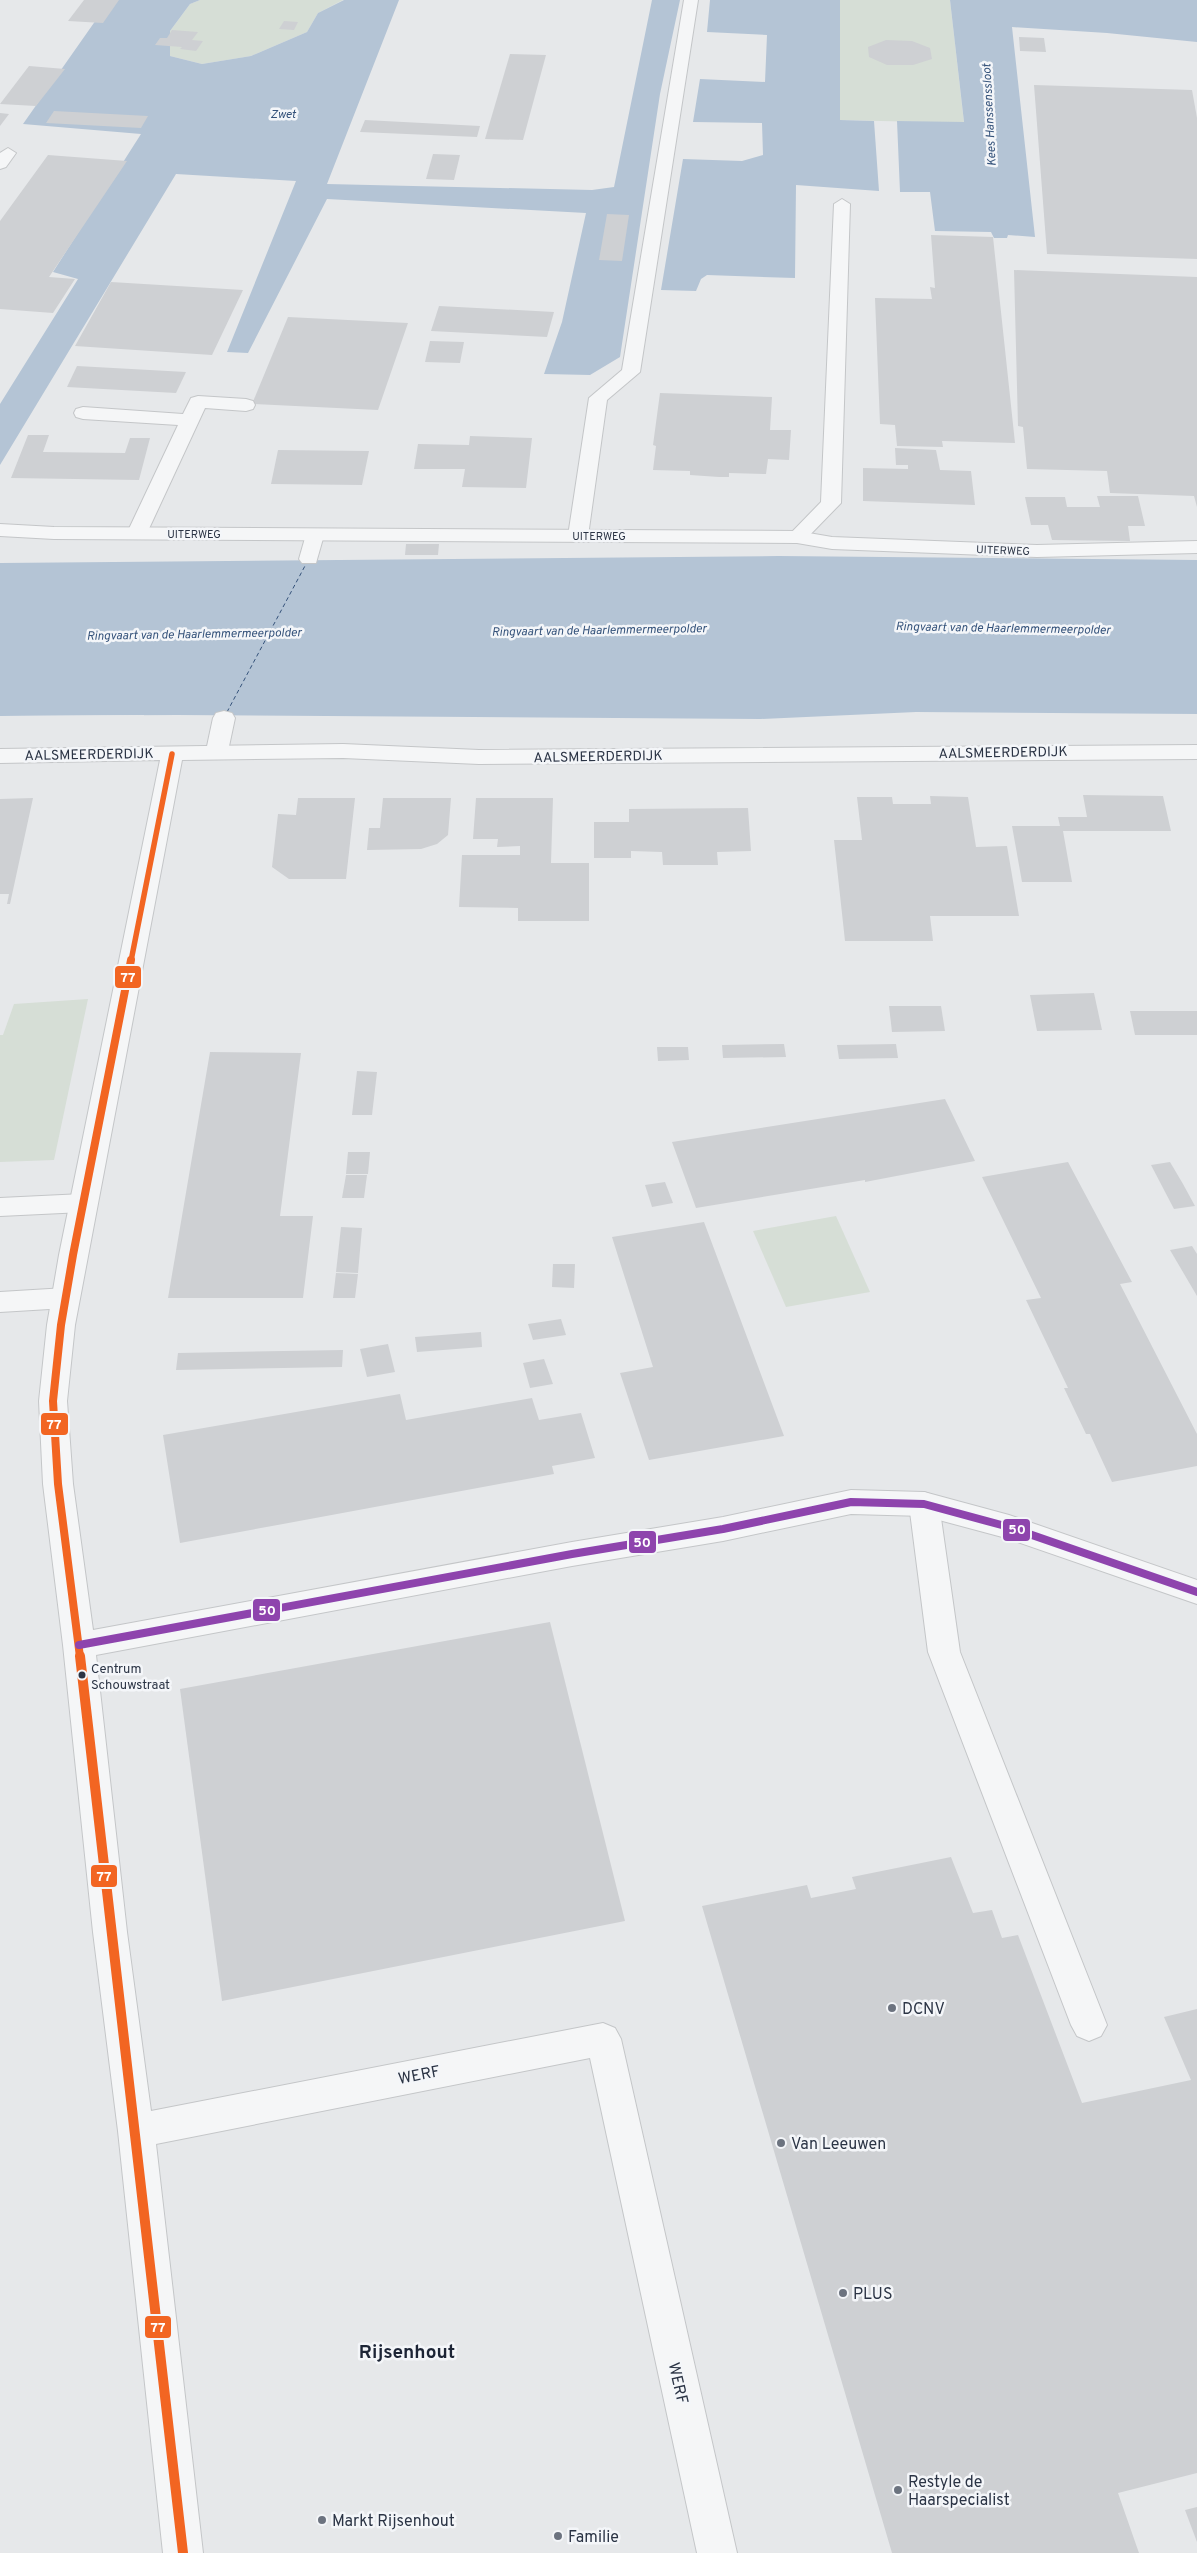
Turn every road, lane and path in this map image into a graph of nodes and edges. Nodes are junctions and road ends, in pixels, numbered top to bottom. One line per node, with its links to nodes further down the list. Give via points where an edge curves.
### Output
1 (691, 0): 9 (street, via 631,372 598,398)
2 (842, 204): 10 (street, via 830,503)
3 (246, 405): 5 (street, via 198,402)
4 (83, 413): 5 (street)
5 (189, 420): 7 (street)
6 (0, 530): 7 (street, UITERWEG)
7 (137, 533): 8 (street, UITERWEG)
8 (314, 535): 9 (street, UITERWEG); 12 (street)
9 (578, 536): 10 (street, UITERWEG)
10 (797, 537): 11 (street, UITERWEG, via 832,543 1027,551)
11 (1197, 547)
12 (309, 559)
13 (224, 718): 14 (street)
14 (218, 751): 15 (street, AALSMEERDERDIJK, via 343,751 479,757); 16 (street, AALSMEERDERDIJK)
15 (1197, 752)
16 (172, 754): 17 (street, AALSMEERDERDIJK); 18 (street)
17 (0, 756)
18 (83, 1202): 19 (street); 20 (street)
19 (0, 1207)
20 (66, 1298): 21 (street); 24 (street, via 53,1401 58,1484)
21 (0, 1302)
22 (924, 1504): 23 (street, via 1010,1527); 24 (street, via 851,1502 723,1529); 25 (street, via 944,1652)
23 (1197, 1592)
24 (79, 1644): 26 (street, via 110,1932)
25 (1089, 2024)
26 (136, 2131): 27 (street); 28 (street, WERF, via 603,2039)
27 (183, 2553)
28 (717, 2553)

